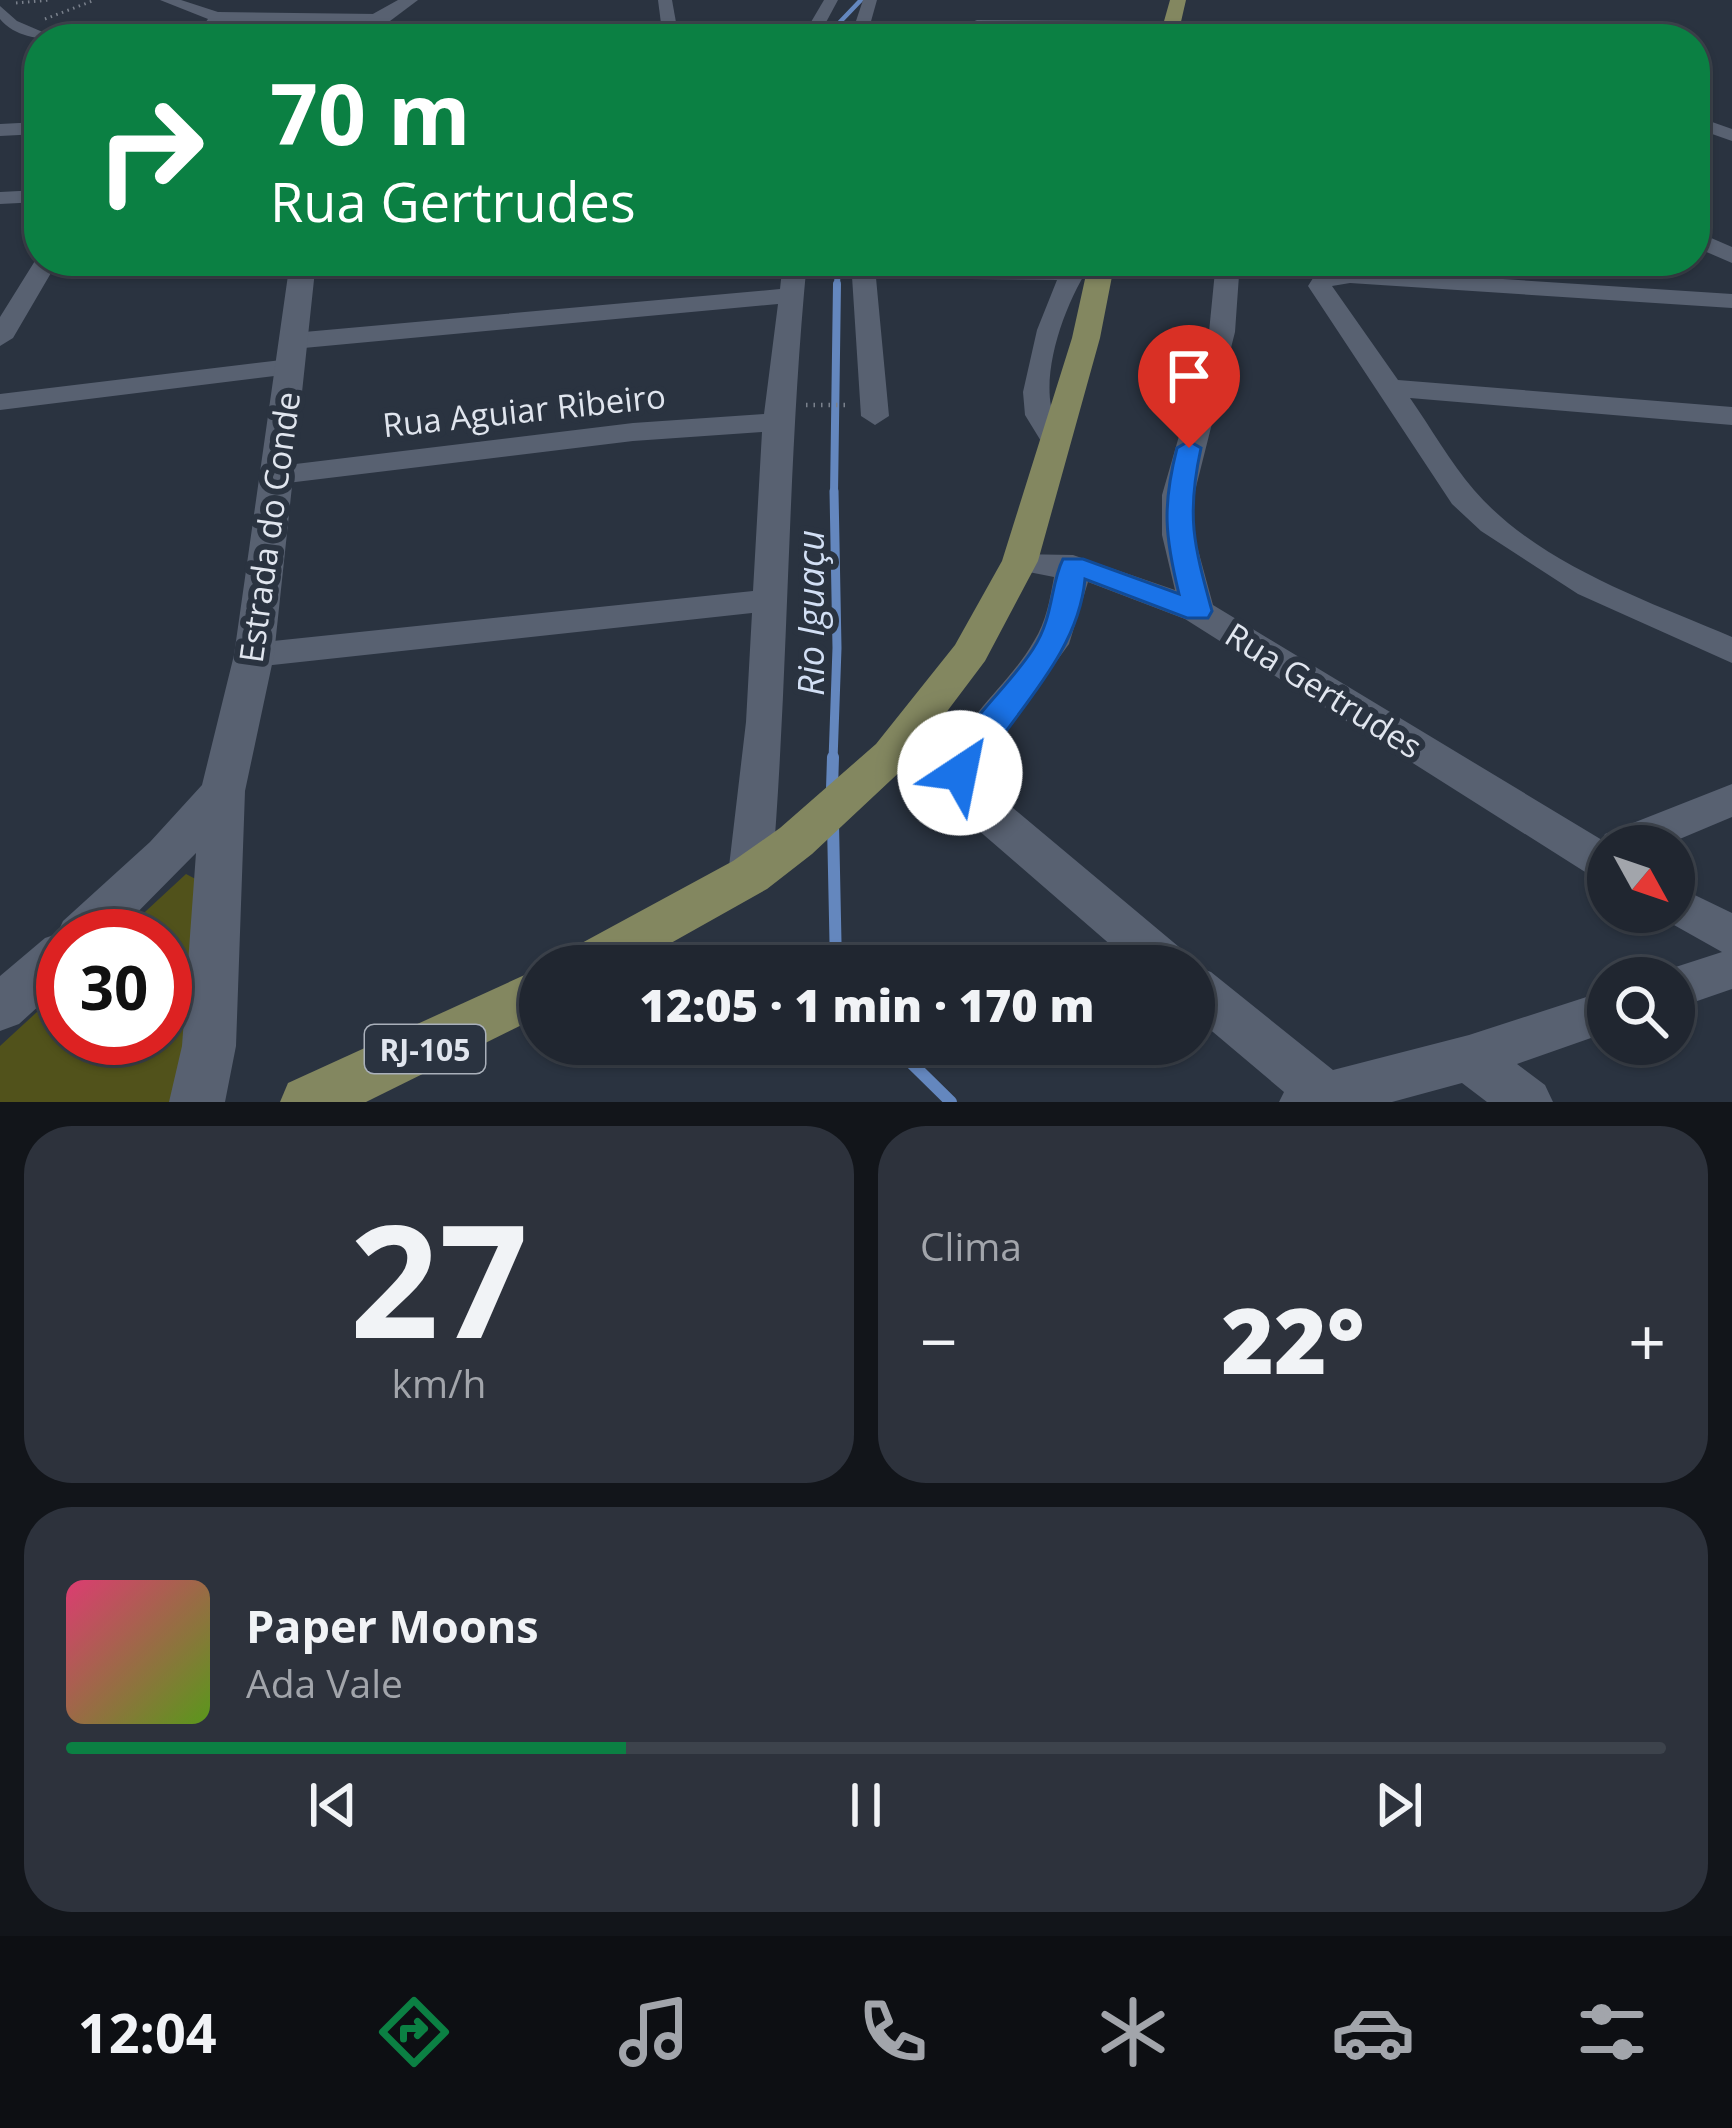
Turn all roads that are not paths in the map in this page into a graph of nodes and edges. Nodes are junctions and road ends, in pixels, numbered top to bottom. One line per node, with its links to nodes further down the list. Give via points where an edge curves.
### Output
1 (167, 0): 4 (street)
2 (410, 0): 5 (street)
3 (0, 7): 8 (street)
4 (217, 16): 5 (street); 6 (street)
5 (377, 19): 7 (street)
6 (211, 24)
7 (372, 24)
8 (24, 30)
9 (37, 276): 18 (street)
10 (302, 276): 19 (street, Estrada do Conde)
11 (864, 276): 22 (street)
12 (1074, 276): 26 (main road, via 1086,338)
13 (1227, 276): 29 (street, via 1222,332 1178,495 1178,535)
14 (1530, 276): 16 (street)
15 (794, 278): 19 (street); 23 (street)
16 (1546, 286): 17 (street); 20 (street, via 1323,280 1324,294)
17 (1732, 301)
18 (0, 338)
19 (292, 354): 21 (street); 25 (street, Estrada do Conde)
20 (1389, 388): 24 (street); 30 (street, via 1488,523 1565,574)
21 (0, 402)
22 (867, 410)
23 (788, 414): 25 (street, Rua Aguiar Ribeiro); 28 (street)
24 (1732, 416)
25 (279, 475): 31 (street, Estrada do Conde)
26 (1021, 561): 27 (street, Rua Gertrudes); 36 (main road, via 971,652 891,755)
27 (1073, 565): 29 (street, Rua Gertrudes); 41 (street, via 1069,604 1048,650 965,757 962,787)
28 (767, 600): 31 (street); 36 (street)
29 (1197, 611): 35 (street, Rua Gertrudes)
30 (1732, 651)
31 (254, 655): 32 (street, Estrada do Conde)
32 (224, 791): 37 (street, Estrada do Conde); 51 (street, Estrada do Conde, via 209,1046)
33 (1732, 800): 34 (street)
34 (1676, 825)
35 (1587, 843)
36 (750, 874): 40 (main road)
37 (109, 909)
38 (1695, 915): 39 (street)
39 (1732, 936)
40 (623, 945)
41 (1143, 945)
42 (1732, 969): 44 (street)
43 (36, 977): 47 (street)
44 (1695, 981)
45 (519, 1001): 52 (main road, RJ-105)
46 (1215, 1006): 50 (street)
47 (0, 1008)
48 (1587, 1018): 49 (street)
49 (1468, 1058): 50 (street); 53 (street)
50 (1315, 1099)
51 (196, 1102)
52 (308, 1102)
53 (1528, 1102)

